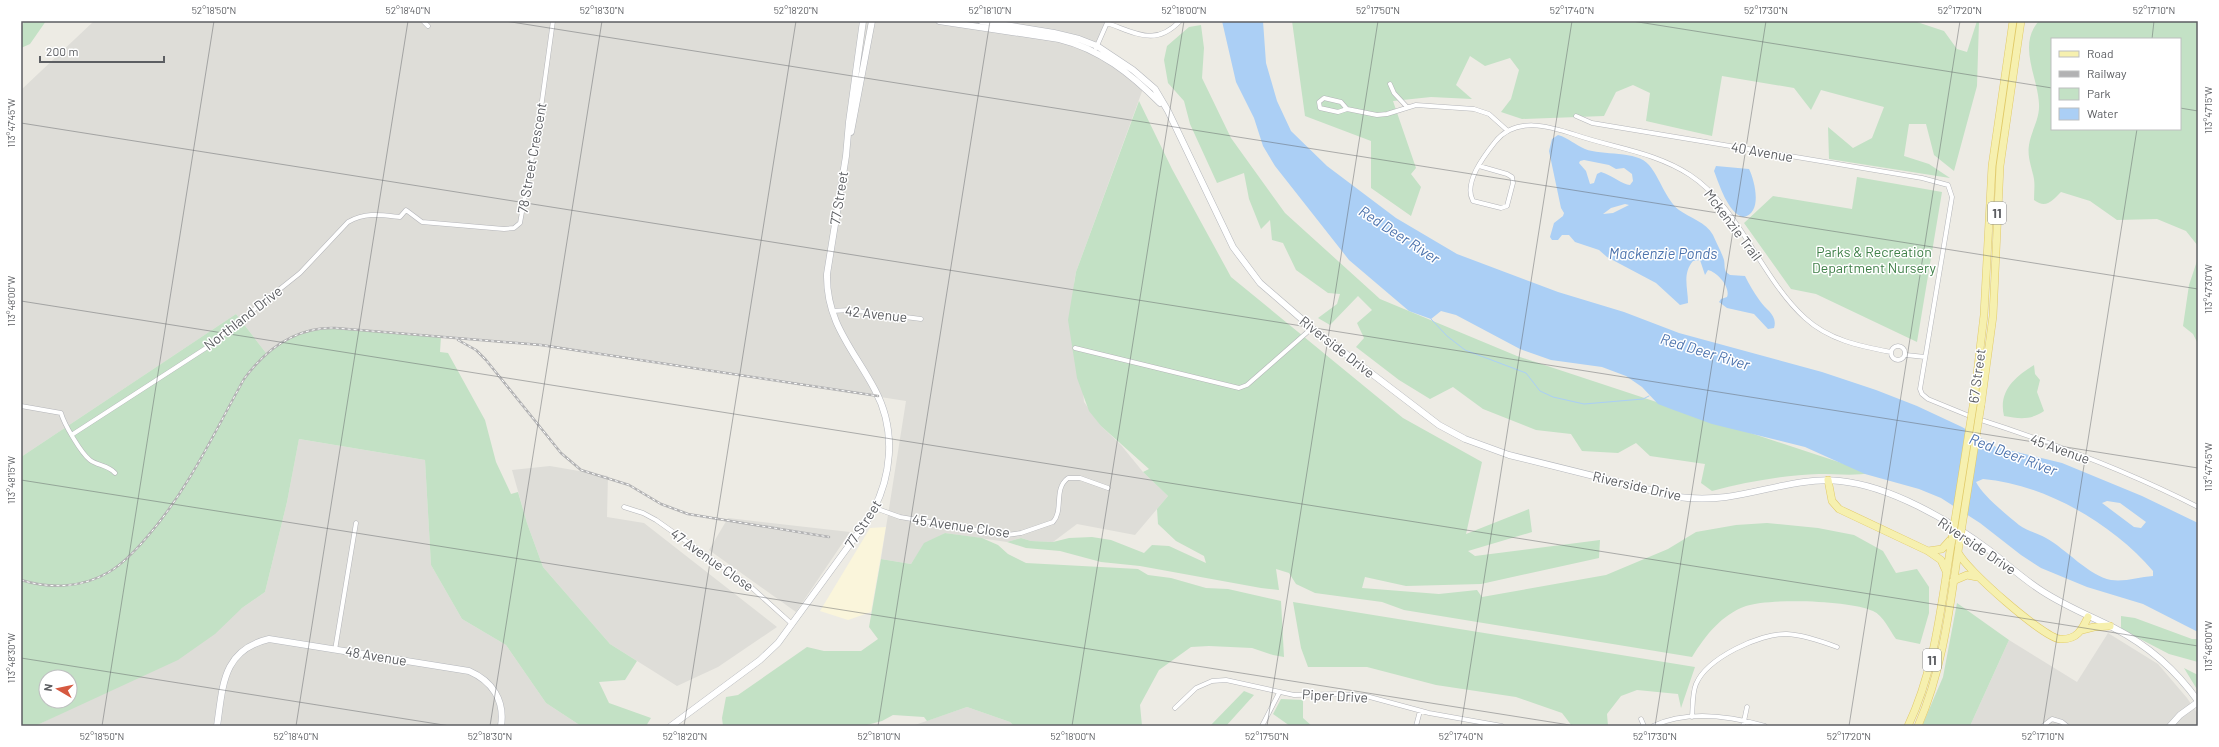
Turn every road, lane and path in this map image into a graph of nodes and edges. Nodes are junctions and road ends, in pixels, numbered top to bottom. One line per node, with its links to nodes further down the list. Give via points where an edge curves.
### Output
1 (423, 21): 10 (street)
2 (553, 21): 19 (street, 78 Street Crescent, via 541,108 520,223 514,228 504,229 442,225 422,222)
3 (863, 21): 17 (main road, 77 Street)
4 (872, 21): 17 (main road, 77 Street)
5 (939, 21): 11 (main road, Riverside Drive, via 1059,39)
6 (981, 21): 11 (main road, Riverside Drive, via 1062,34)
7 (1180, 21): 11 (street, via 1169,32 1155,37 1106,23)
8 (2013, 21): 36 (main road, 67 Street / 11, bridge, via 1992,166 1985,308 1974,400)
9 (2021, 21): 37 (main road, 67 Street / 11, bridge, via 2000,166 1993,316)
10 (428, 26)
11 (1095, 49): 22 (main road, Riverside Drive, via 1128,72 1168,110 1233,247 1260,283)
12 (1390, 84): 13 (street, via 1394,93)
13 (1407, 107): 14 (street, via 1383,115); 16 (street, via 1424,105 1479,110 1493,117)
14 (1347, 109): 14 (street, via 1340,102 1324,98 1319,102 1322,108 1338,112)
15 (1576, 116): 26 (street, 40 Avenue, via 1592,123 1922,178 1948,185 1952,197)
16 (1508, 131): 18 (street, Mckenzie Trail, via 1495,142); 24 (street, Mckenzie Trail, via 1525,125 1541,125 1643,153 1681,170 1713,194 1787,298 1805,318 1841,340)
17 (847, 145): 20 (main road, 77 Street, via 827,274)
18 (1479, 166): 18 (street, Mckenzie Trail, via 1471,187 1472,200 1477,204 1505,207 1509,202 1512,177)
19 (406, 210): 28 (street, Northland Drive, via 400,217 368,214 348,222 300,273 206,348)
20 (831, 312): 21 (street, 42 Avenue, via 850,310); 33 (main road, 77 Street, via 838,330 875,390 887,423 889,466 884,488)
21 (920, 319)
22 (1312, 328): 23 (street, via 1247,385 1239,388); 30 (main road, Riverside Drive, via 1439,425 1475,443 1509,455 1660,493 1698,499 1727,497)
23 (1075, 348)
24 (1890, 352): 25 (street, Mckenzie Trail, via 1895,360); 25 (street, Mckenzie Trail, via 1899,346 1904,349)
25 (1906, 355): 26 (street, Mckenzie Trail)
26 (1925, 358): 34 (street, 45 Avenue, via 1921,392 1925,397 1947,408 2082,457 2166,491)
27 (21, 406): 28 (street, via 61,414)
28 (73, 434): 29 (street, via 82,452 91,461 111,469)
29 (115, 474)
30 (1828, 480): 38 (main road, via 1832,501 1839,508); 42 (main road, Riverside Drive, via 1878,490 1943,520 1989,550 2040,590)
31 (1108, 488): 33 (street, 45 Avenue Close, via 1080,478 1068,478 1062,484 1057,514 1053,522 1014,535 906,518)
32 (624, 507): 43 (street, 47 Avenue Close, via 643,513 662,525 751,587)
33 (875, 508): 43 (main road, 77 Street)
34 (2198, 508)
35 (356, 524): 47 (street)
36 (1952, 539): 38 (main road, via 1942,549); 39 (main road, 67 Street / 11)
37 (1959, 549): 40 (main road, via 1961,560); 41 (main road, 67 Street / 11)
38 (1928, 551): 39 (main road, via 1941,560)
39 (1946, 571): 66 (main road, 67 Street / 11, via 1926,683)
40 (1979, 578): 41 (main road, via 1967,575); 45 (main road, via 2055,639 2072,638)
41 (1953, 583): 67 (main road, 67 Street / 11, via 1934,685)
42 (2088, 617): 44 (main road, Riverside Drive); 45 (main road)
43 (793, 624): 58 (main road, 77 Street, via 760,660)
44 (2110, 626): 45 (main road); 49 (main road, Riverside Drive, via 2161,659 2181,678)
45 (2082, 630)
46 (1837, 647): 53 (street, via 1786,634 1765,636 1746,643 1710,667 1700,677 1694,689)
47 (335, 650): 56 (main road, 48 Avenue, via 269,639 254,643 238,653 225,673); 57 (main road, 48 Avenue, via 469,671 493,688 500,701)
48 (1279, 693): 51 (street, Piper Drive, via 1235,680 1218,680 1196,688); 52 (street, Piper Drive, via 1356,695); 59 (street)
49 (2198, 702): 70 (main road)
50 (1746, 707): 55 (street)
51 (1175, 708)
52 (1420, 711): 60 (street); 61 (street, Piper Drive)
53 (1692, 717): 55 (street); 63 (street, via 1674,719)
54 (1641, 719): 62 (street)
55 (1744, 721): 64 (street); 65 (street)
56 (217, 726)
57 (501, 726)
58 (671, 726)
59 (1262, 726)
60 (1416, 726)
61 (1502, 726)
62 (1644, 726)
63 (1653, 726)
64 (1743, 726)
65 (1765, 726)
66 (1908, 726)
67 (1918, 726)
68 (2043, 726): 69 (street, via 2052,720 2062,722)
69 (2066, 726)
70 (2170, 726)

